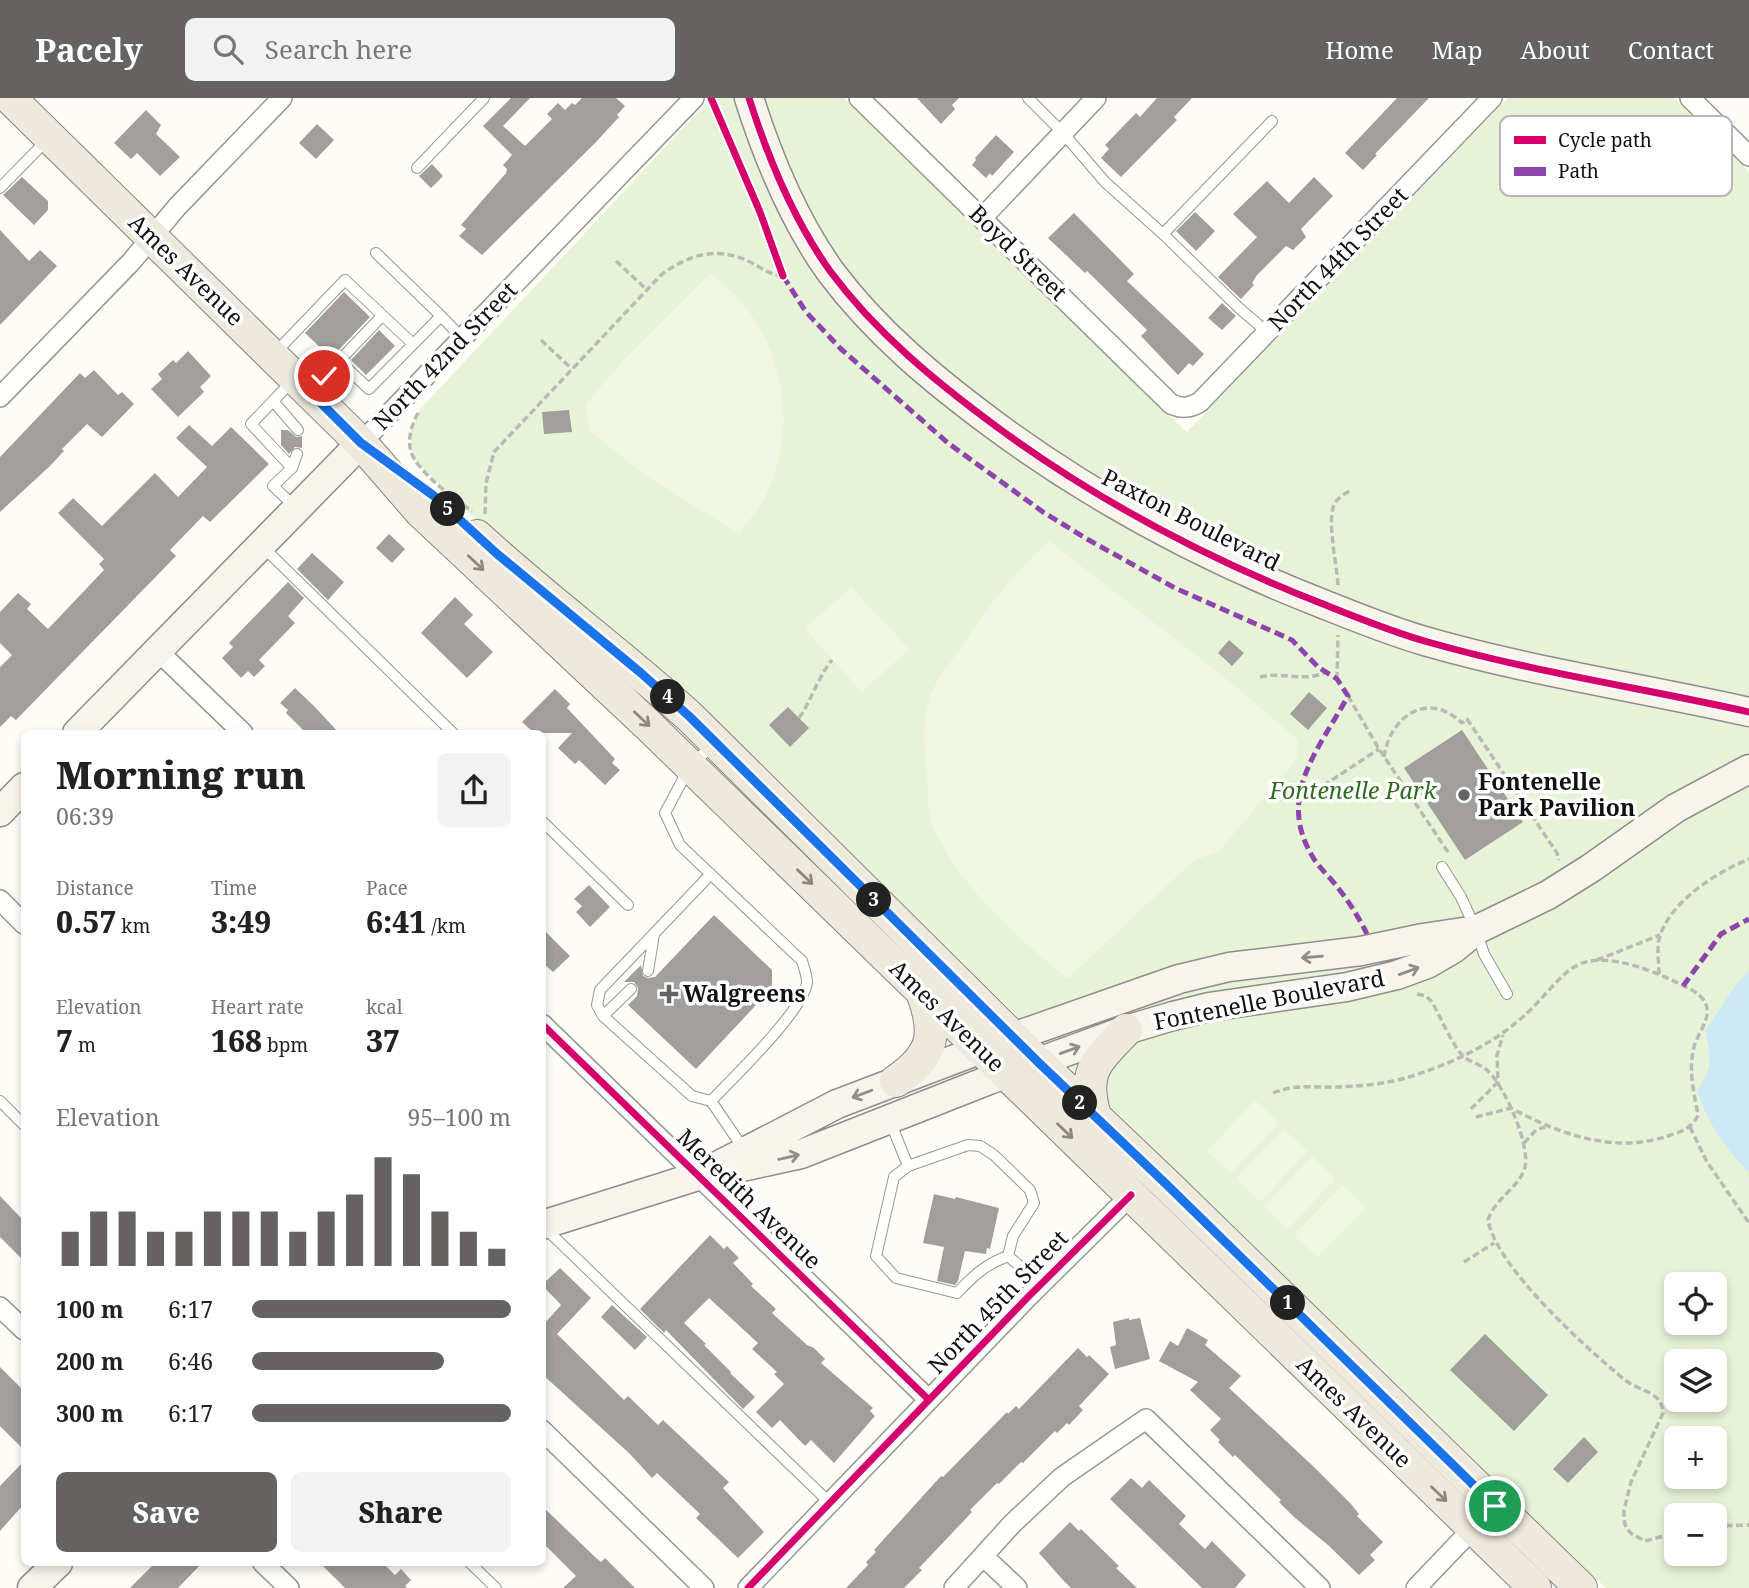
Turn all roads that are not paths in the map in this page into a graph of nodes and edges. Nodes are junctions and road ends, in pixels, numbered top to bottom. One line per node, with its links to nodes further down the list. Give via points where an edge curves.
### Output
1 (10, 98): 14 (main road, Ames Avenue)
2 (282, 98): 21 (street)
3 (484, 98): 17 (lane)
4 (694, 98): 26 (street, North 42nd Street)
5 (749, 98): 43 (main road, Paxton Boulevard, via 792,209 856,303 925,371 1026,448 1139,520 1274,585 1395,632 1454,649)
6 (859, 98): 19 (street, Boyd Street)
7 (1028, 98): 13 (lane)
8 (1096, 98): 13 (street)
9 (1492, 98): 25 (street, North 44th Street)
10 (1690, 98): 11 (street)
11 (1708, 116)
12 (1272, 121): 20 (lane)
13 (1063, 133): 19 (street); 20 (lane, via 1105,182)
14 (50, 137): 18 (lane); 21 (main road, Ames Avenue)
15 (1732, 139): 16 (street)
16 (1749, 156)
17 (417, 168)
18 (0, 188)
19 (982, 218): 33 (street, Boyd Street)
20 (1163, 234): 25 (lane)
21 (152, 237): 28 (main road, Ames Avenue); 31 (street)
22 (376, 253): 24 (lane)
23 (382, 316): 27 (lane); 28 (lane, via 345,280); 29 (lane)
24 (441, 316): 26 (lane); 27 (lane)
25 (1267, 332): 33 (street, North 44th Street, via 1200,402)
26 (462, 338): 37 (street, North 42nd Street)
27 (413, 344): 29 (lane, via 369,389)
28 (272, 355): 30 (main road, Ames Avenue)
29 (339, 361): 30 (lane)
30 (302, 385): 32 (lane); 37 (main road, Ames Avenue)
31 (0, 397)
32 (273, 401): 34 (lane); 39 (lane, via 251,424)
33 (1178, 407)
34 (287, 418): 35 (lane); 36 (lane)
35 (285, 430)
36 (298, 430)
37 (361, 443): 40 (main road, North 42nd Street); 47 (main road, Ames Avenue, via 434,496); 48 (main road, Ames Avenue, one-way to 48, via 420,511)
38 (297, 454): 39 (lane)
39 (287, 461): 40 (lane, via 273,486)
40 (296, 509): 41 (main road, North 42nd Street)
41 (261, 545): 42 (main road, North 42nd Street); 46 (lane)
42 (158, 650): 44 (main road, North 42nd Street); 45 (street)
43 (1749, 712)
44 (80, 730)
45 (240, 730)
46 (450, 730)
47 (716, 742): 48 (lane); 67 (main road, Ames Avenue)
48 (690, 766): 54 (lane, via 665,813 680,845); 62 (main road, Ames Avenue, one-way to 62)
49 (1749, 769): 58 (main road, Fontenelle Boulevard, via 1676,808 1548,895)
50 (21, 790): 51 (main road)
51 (0, 812)
52 (546, 825): 56 (lane)
53 (1442, 867): 58 (lane)
54 (710, 874): 59 (lane); 73 (lane, via 802,961 807,983 777,1030)
55 (0, 900): 57 (street)
56 (628, 905)
57 (21, 921)
58 (1476, 930): 63 (lane); 66 (main road, Fontenelle Boulevard, one-way to 58, via 1209,1007 1398,975 1427,964); 67 (main road, Fontenelle Boulevard, one-way to 67, via 1361,951 1229,967 1179,979)
59 (654, 933): 60 (lane); 64 (lane, via 600,990 597,1005)
60 (648, 971)
61 (631, 989): 64 (lane)
62 (921, 991): 68 (main road, Ames Avenue); 71 (main road, via 932,1037 920,1061)
63 (1507, 994)
64 (603, 1016): 73 (lane, via 692,1096)
65 (546, 1028): 79 (street, Meredith Avenue)
66 (1126, 1030): 69 (main road, Fontenelle Boulevard, one-way to 66); 74 (main road, via 1104,1053 1090,1078)
67 (1013, 1037): 68 (main road, Fontenelle Boulevard); 69 (main road, Ames Avenue)
68 (981, 1049): 70 (main road, Ames Avenue); 71 (main road, Fontenelle Boulevard)
69 (1038, 1062): 70 (main road, Fontenelle Boulevard); 74 (main road, Ames Avenue)
70 (1006, 1073): 75 (main road, Fontenelle Boulevard); 80 (main road, Ames Avenue, one-way to 80)
71 (896, 1081): 77 (main road, Fontenelle Boulevard, one-way to 77, via 837,1104)
72 (0, 1101): 76 (lane)
73 (711, 1101): 77 (lane)
74 (1095, 1116): 88 (main road, Ames Avenue)
75 (890, 1121): 78 (lane); 79 (main road, Fontenelle Boulevard, one-way to 75, via 801,1154)
76 (21, 1122)
77 (746, 1151): 79 (main road, Fontenelle Boulevard)
78 (908, 1167): 83 (lane, via 968,1145 994,1155 1030,1190 1034,1203 1013,1236); 83 (lane, via 894,1177 876,1256 896,1278 957,1293 975,1273)
79 (698, 1175): 81 (main road, Fontenelle Boulevard); 89 (street, Meredith Avenue)
80 (1131, 1195): 84 (main road, Ames Avenue); 85 (street, North 45th Street)
81 (546, 1225)
82 (546, 1230): 91 (lane)
83 (1008, 1256): 85 (lane)
84 (1201, 1263): 88 (main road, via 1247,1292 1320,1361 1338,1372); 93 (main road, Ames Avenue, one-way to 93)
85 (1041, 1284): 89 (street, North 45th Street)
86 (0, 1307): 87 (street)
87 (21, 1327)
88 (1357, 1371): 92 (main road, Ames Avenue)
89 (929, 1401): 91 (street, North 45th Street)
90 (546, 1434): 101 (street)
91 (830, 1503): 102 (street, North 45th Street)
92 (1495, 1506): 93 (street); 108 (main road, Ames Avenue)
93 (1474, 1528): 106 (street); 107 (main road, Ames Avenue)
94 (983, 1556): 103 (street); 104 (street); 105 (street, via 1062,1477 1146,1419)
95 (55, 1566): 98 (main road)
96 (266, 1566): 99 (street)
97 (473, 1566): 100 (lane)
98 (32, 1588)
99 (289, 1588)
100 (496, 1588)
101 (704, 1588)
102 (748, 1588)
103 (954, 1588)
104 (1017, 1588)
105 (1320, 1588)
106 (1416, 1588)
107 (1535, 1588)
108 (1581, 1588)

